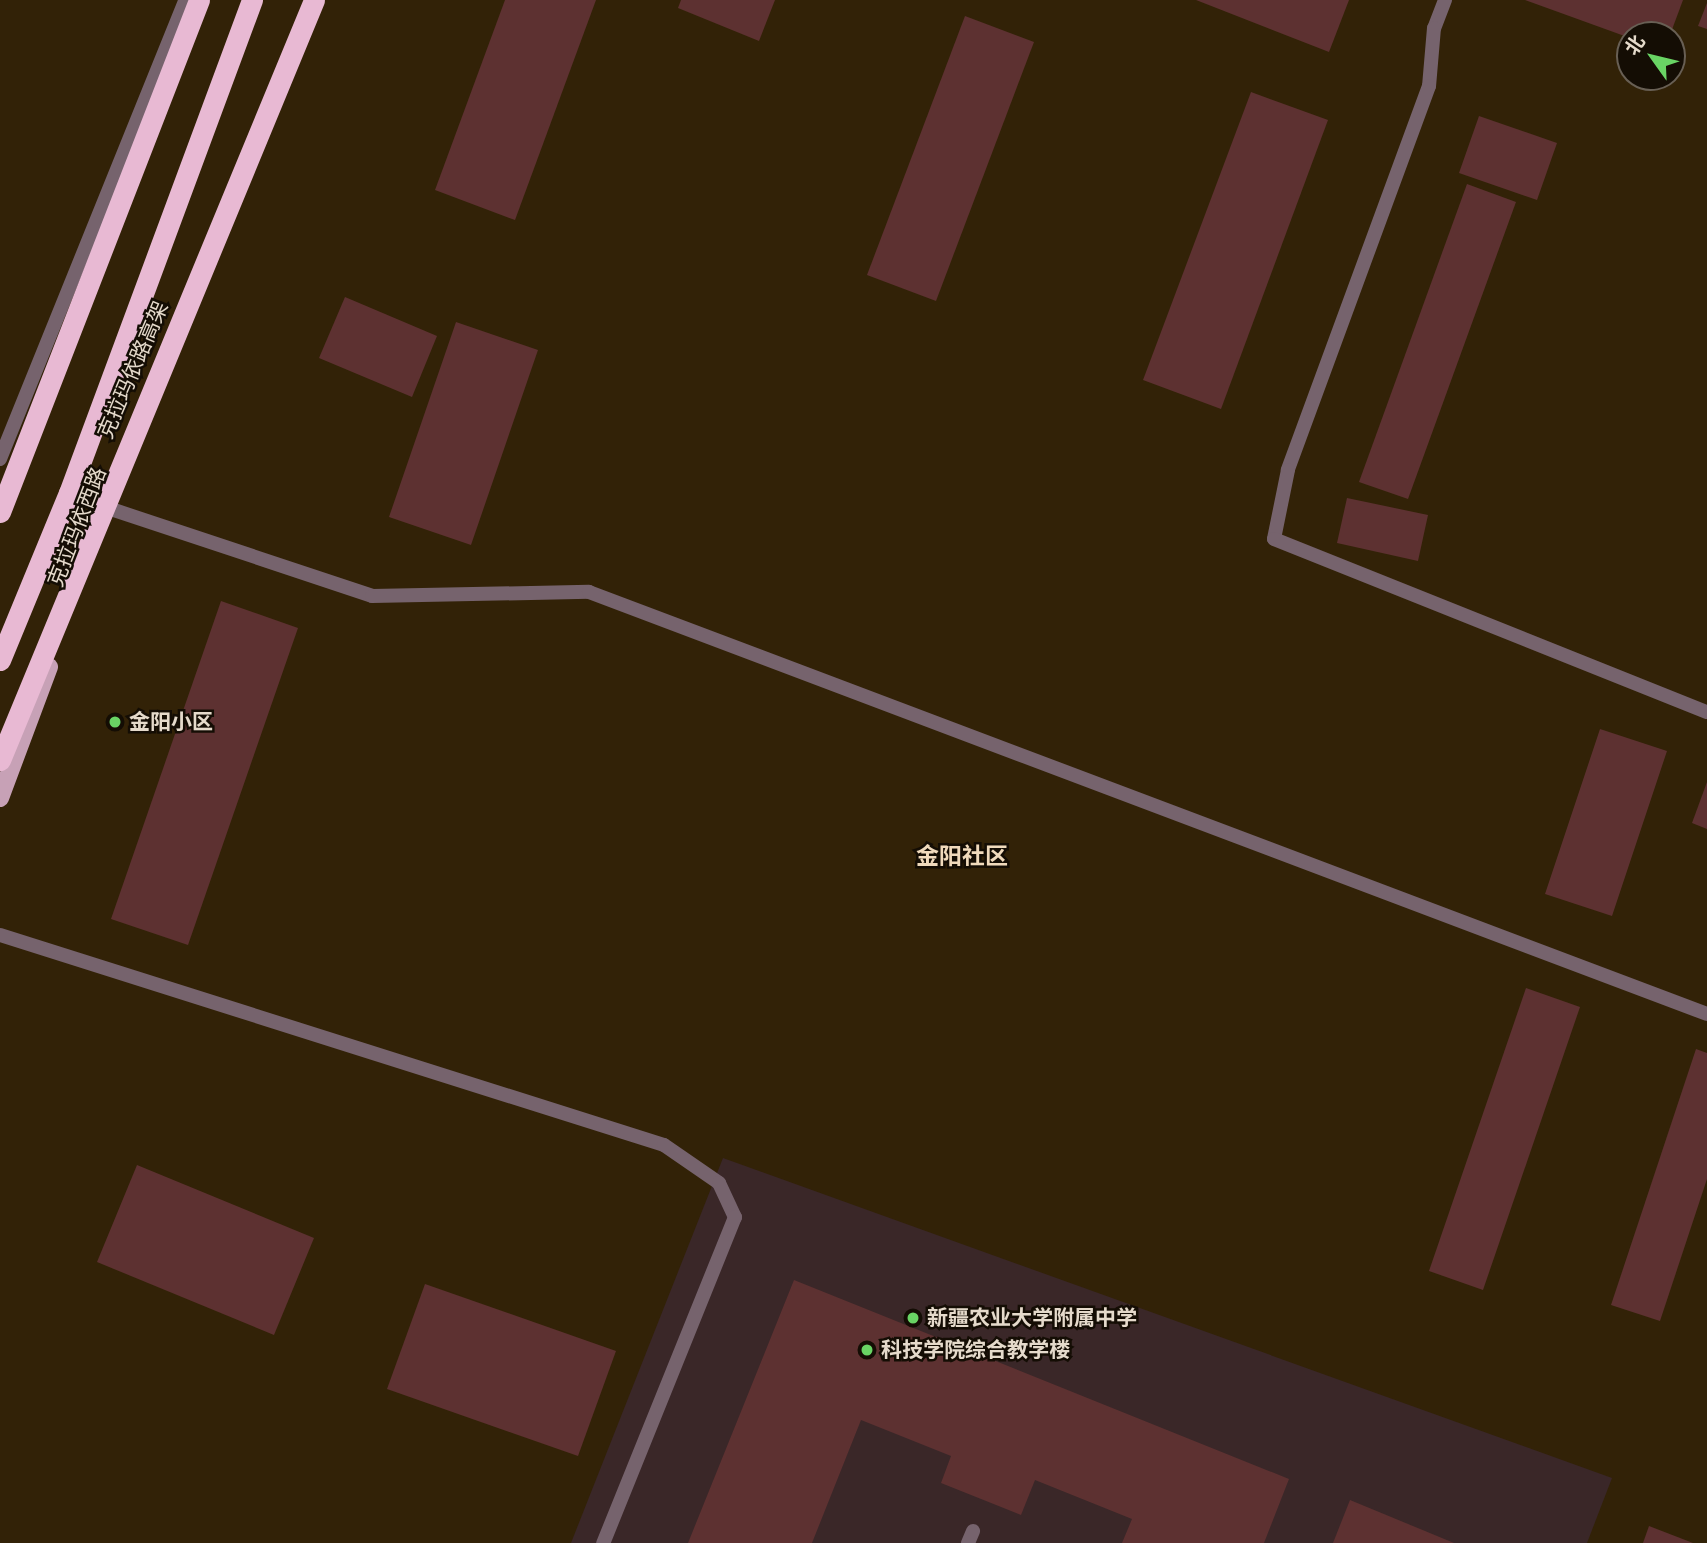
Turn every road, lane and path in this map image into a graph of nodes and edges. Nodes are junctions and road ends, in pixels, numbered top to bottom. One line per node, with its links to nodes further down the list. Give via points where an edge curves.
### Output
1 (185, 0): 7 (street)
2 (199, 0): 9 (highway)
3 (253, 0): 10 (main road, 克拉玛依西路); 11 (highway, 克拉玛依路高架, bridge, via 69,493)
4 (308, 0): 8 (main road, 克拉玛依西路)
5 (314, 0): 13 (highway, 克拉玛依路高架, bridge)
6 (1445, 0): 12 (street, via 1434,28 1429,86 1287,470 1274,539)
7 (0, 459)
8 (108, 508): 14 (main road, 克拉玛依西路); 16 (street, via 372,596 589,592)
9 (0, 512)
10 (0, 654)
11 (0, 660)
12 (1707, 712)
13 (0, 760)
14 (0, 798)
15 (0, 935): 17 (street, via 664,1145 719,1184 735,1217)
16 (1707, 1014)
17 (603, 1543)

